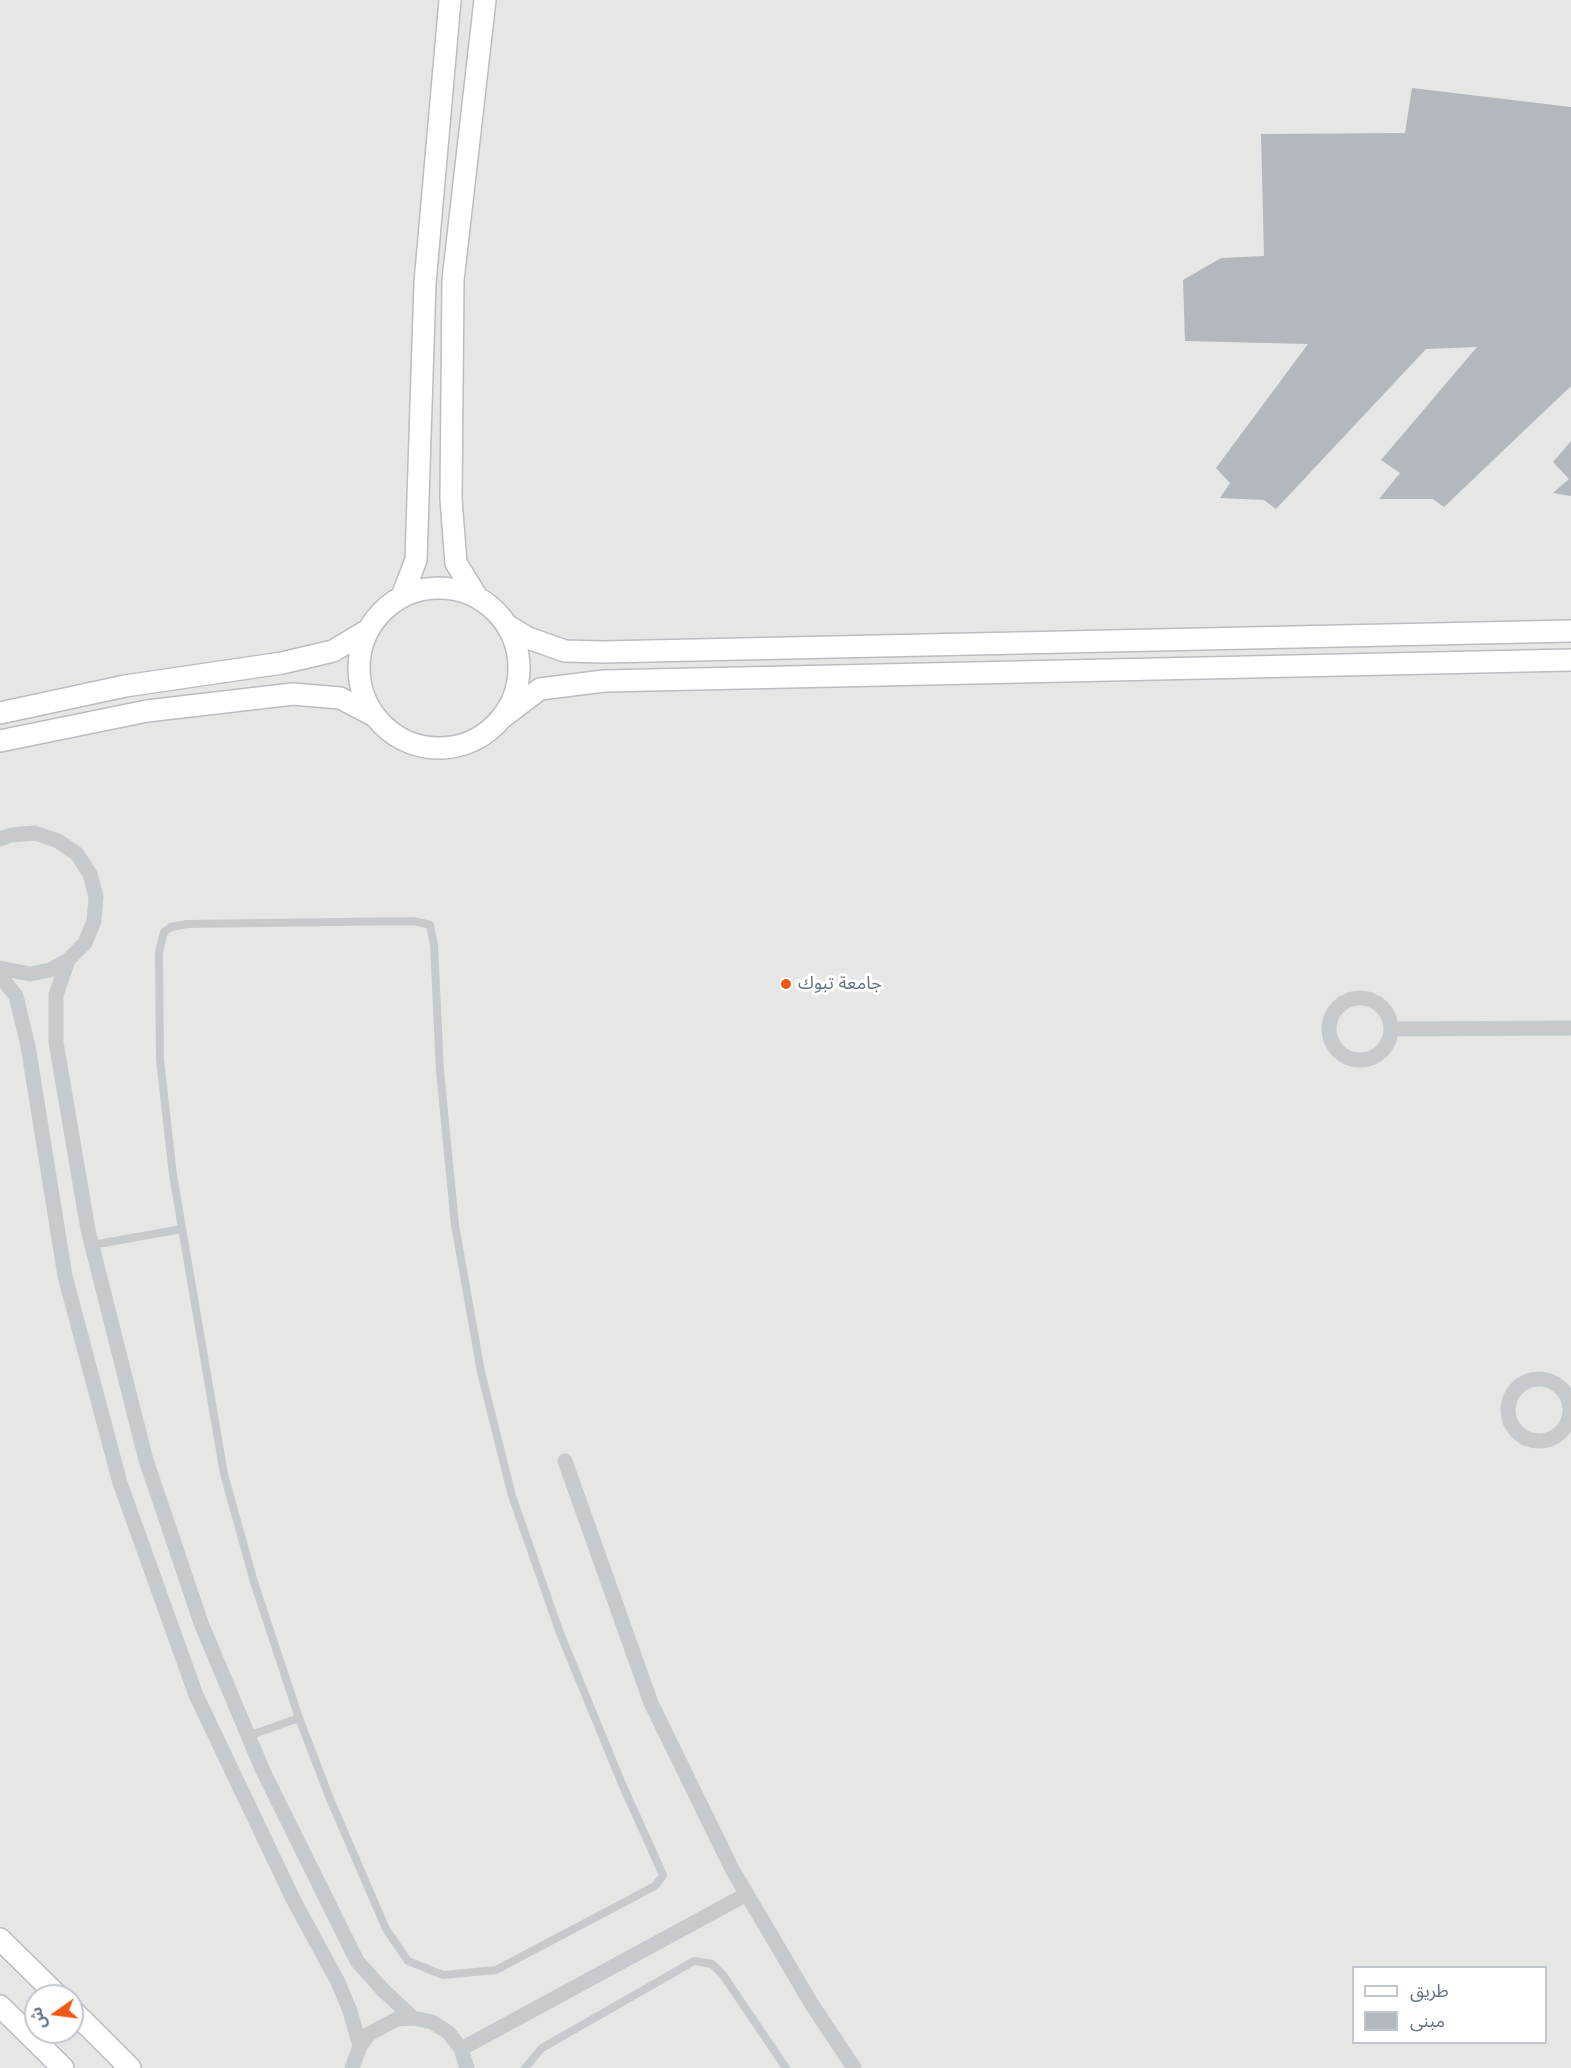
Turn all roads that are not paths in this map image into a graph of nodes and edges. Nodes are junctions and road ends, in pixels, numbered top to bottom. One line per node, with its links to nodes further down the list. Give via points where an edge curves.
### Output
1 (450, 0): 3 (street, via 425,283 416,560)
2 (485, 0): 4 (street, via 453,280 456,562)
3 (402, 596): 4 (street, via 427,588 444,588); 6 (street, via 383,610)
4 (477, 597): 5 (street)
5 (508, 626): 7 (street, via 565,651 603,652); 11 (street, via 517,648 519,672 514,696)
6 (368, 630): 9 (street, via 333,651 302,658 125,686); 10 (street, via 360,651 359,674 364,696)
7 (1571, 631)
8 (1571, 660): 11 (street, via 604,681 540,689)
9 (0, 713)
10 (375, 716): 11 (street, via 392,733 414,744 439,748 463,745); 12 (street, via 340,698 293,694 147,711)
11 (503, 717)
12 (0, 741)
13 (0, 839): 14 (street, via 11,834 35,833 58,841 77,855 90,874 96,897 94,921 85,943)
14 (68, 960): 15 (street, via 50,970 30,974); 20 (street, via 56,995 56,1042)
15 (0, 968)
16 (0, 976): 31 (street, via 16,996 65,1276 120,1483 196,1695 293,1899 338,1982)
17 (1571, 1028): 18 (street)
18 (1391, 1029): 18 (street, via 1389,1019 1377,1004 1358,999 1348,1001 1333,1014 1329,1033 1338,1051 1357,1060 1367,1059 1384,1048)
19 (182, 1229): 20 (lane); 23 (lane, via 224,1474 254,1581); 23 (lane, via 160,1060 159,952 164,932 187,924 414,921 430,926 455,1225 481,1372 512,1496 558,1626 663,1875 656,1886 496,1970 443,1975 408,1961 386,1929)
20 (92, 1245): 24 (street, via 146,1460 201,1623)
21 (1567, 1387): 21 (street, via 1546,1380 1526,1382 1511,1396 1508,1406 1513,1426 1520,1434 1538,1441 1557,1436 1570,1409)
22 (565, 1461): 25 (street, via 651,1703)
23 (300, 1718): 24 (lane)
24 (248, 1736): 29 (street, via 357,1960)
25 (747, 1894): 32 (street); 39 (street)
26 (0, 1939): 27 (street)
27 (46, 1984)
28 (0, 2006): 33 (street)
29 (413, 2018): 31 (street, via 382,2024); 32 (street, via 432,2022 449,2033)
30 (84, 2022): 34 (street)
31 (360, 2046): 35 (street)
32 (461, 2049): 36 (street)
33 (63, 2068)
34 (130, 2068)
35 (352, 2068)
36 (467, 2068)
37 (525, 2068): 38 (lane, via 542,2048 694,1961 712,1964 723,1975)
38 (786, 2068)
39 (854, 2068)

